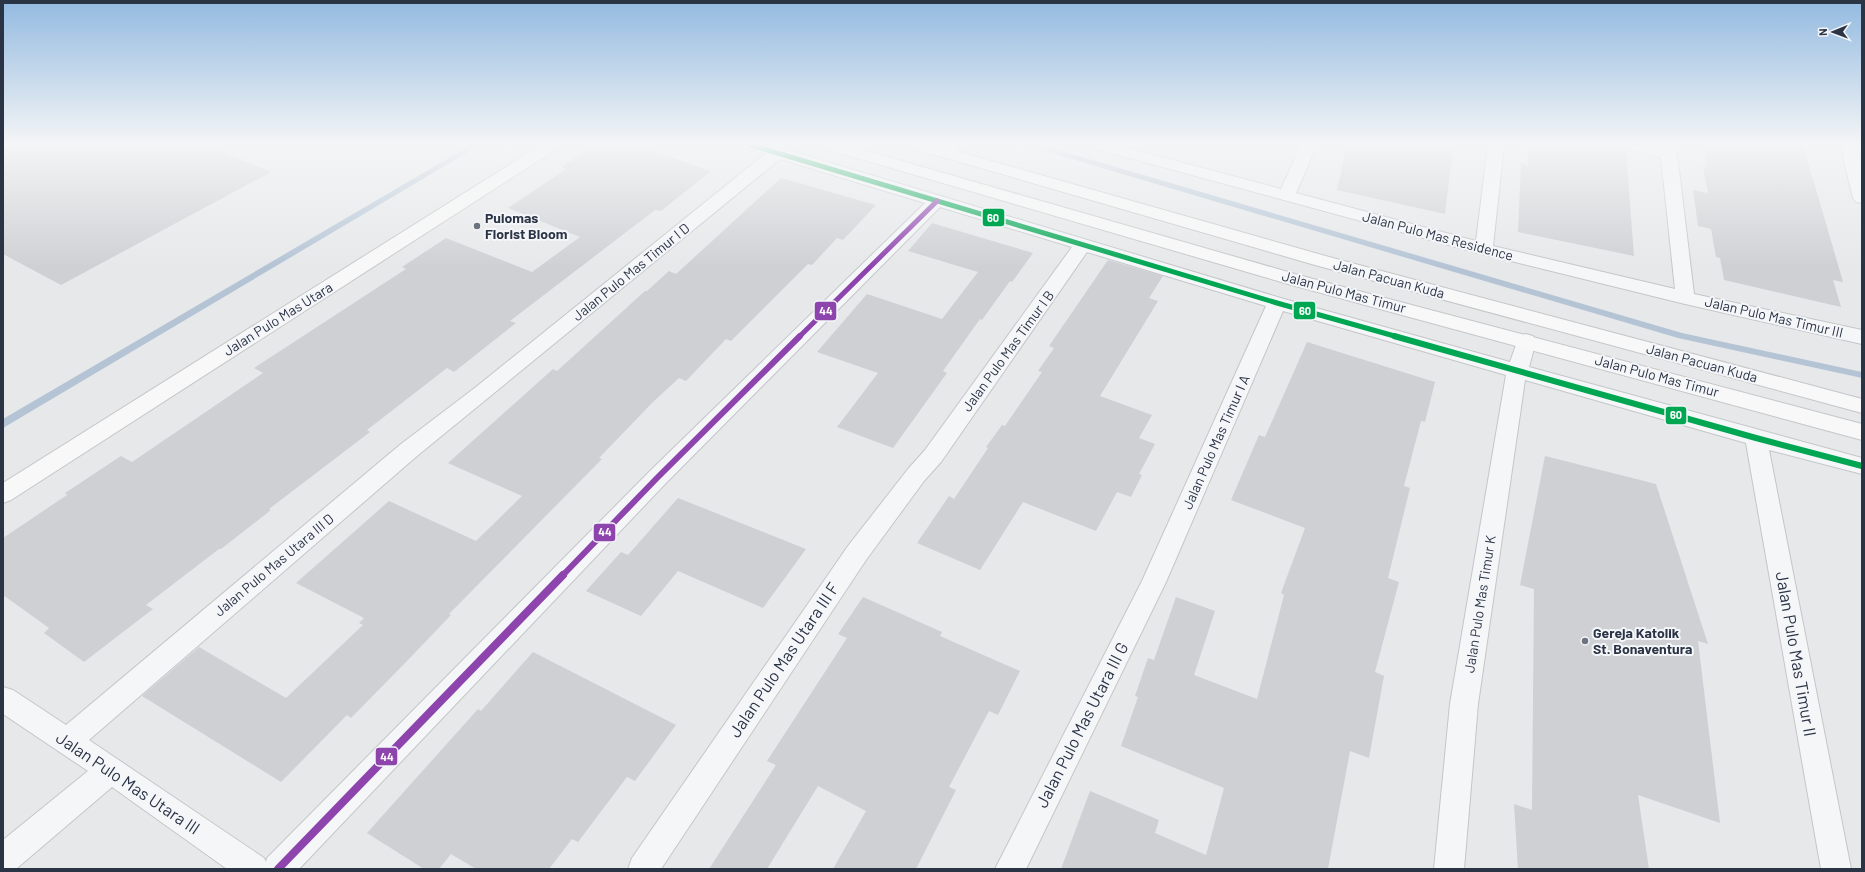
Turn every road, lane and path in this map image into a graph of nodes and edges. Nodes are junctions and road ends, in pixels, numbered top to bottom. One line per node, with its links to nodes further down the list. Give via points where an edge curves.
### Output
1 (488, 186): 29 (street, Jalan Pulo Mas Utara)
2 (737, 186): 22 (street, Jalan Pulo Mas Timur I D)
3 (887, 186): 13 (street, Jalan Pulo Mas Timur)
4 (969, 186): 19 (street, Jalan Pulo Mas Timur, via 1295,280)
5 (1071, 186): 20 (street, Jalan Pacuan Kuda, via 1322,261)
6 (1253, 186): 11 (street, Jalan Pulo Mas Residence)
7 (1291, 186): 11 (street)
8 (1491, 186): 15 (street)
9 (1672, 186): 16 (street)
10 (1859, 186): 12 (street)
11 (1286, 196): 15 (street, Jalan Pulo Mas Residence)
12 (1862, 198)
13 (937, 201): 14 (street, Jalan Pulo Mas Timur); 36 (street, via 658,477)
14 (1083, 245): 17 (street, Jalan Pulo Mas Timur); 27 (street, Jalan Pulo Mas Timur I B)
15 (1484, 249): 16 (street, Jalan Pulo Mas Residence)
16 (1685, 298): 18 (street, Jalan Pulo Mas Timur III)
17 (1277, 303): 21 (street, Jalan Pulo Mas Timur); 30 (street, Jalan Pulo Mas Timur I A)
18 (1862, 337)
19 (1526, 341): 21 (street, Jalan Pulo Mas Timur K); 23 (street, Jalan Pulo Mas Timur)
20 (1720, 368): 23 (street); 24 (street, Jalan Pacuan Kuda)
21 (1517, 369): 26 (street, Jalan Pulo Mas Timur); 39 (street, Jalan Pulo Mas Timur K, via 1464,704)
22 (483, 392): 32 (street, Jalan Pulo Mas Utara III D, via 409,450)
23 (1722, 394): 25 (street, Jalan Pulo Mas Timur)
24 (1862, 406)
25 (1862, 432)
26 (1756, 438): 28 (street, Jalan Pulo Mas Timur); 40 (street, Jalan Pulo Mas Timur II)
27 (933, 456): 37 (street, Jalan Pulo Mas Utara III F, via 857,553)
28 (1862, 466)
29 (3, 494)
30 (1154, 582): 38 (street, Jalan Pulo Mas Utara III G)
31 (3, 699): 32 (street, Jalan Pulo Mas Utara III)
32 (67, 741): 33 (street, Jalan Pulo Mas Utara III)
33 (111, 770): 34 (street); 35 (street, Jalan Pulo Mas Utara III)
34 (3, 860)
35 (253, 869)
36 (278, 869)
37 (643, 869)
38 (1010, 869)
39 (1449, 869)
40 (1836, 869)

